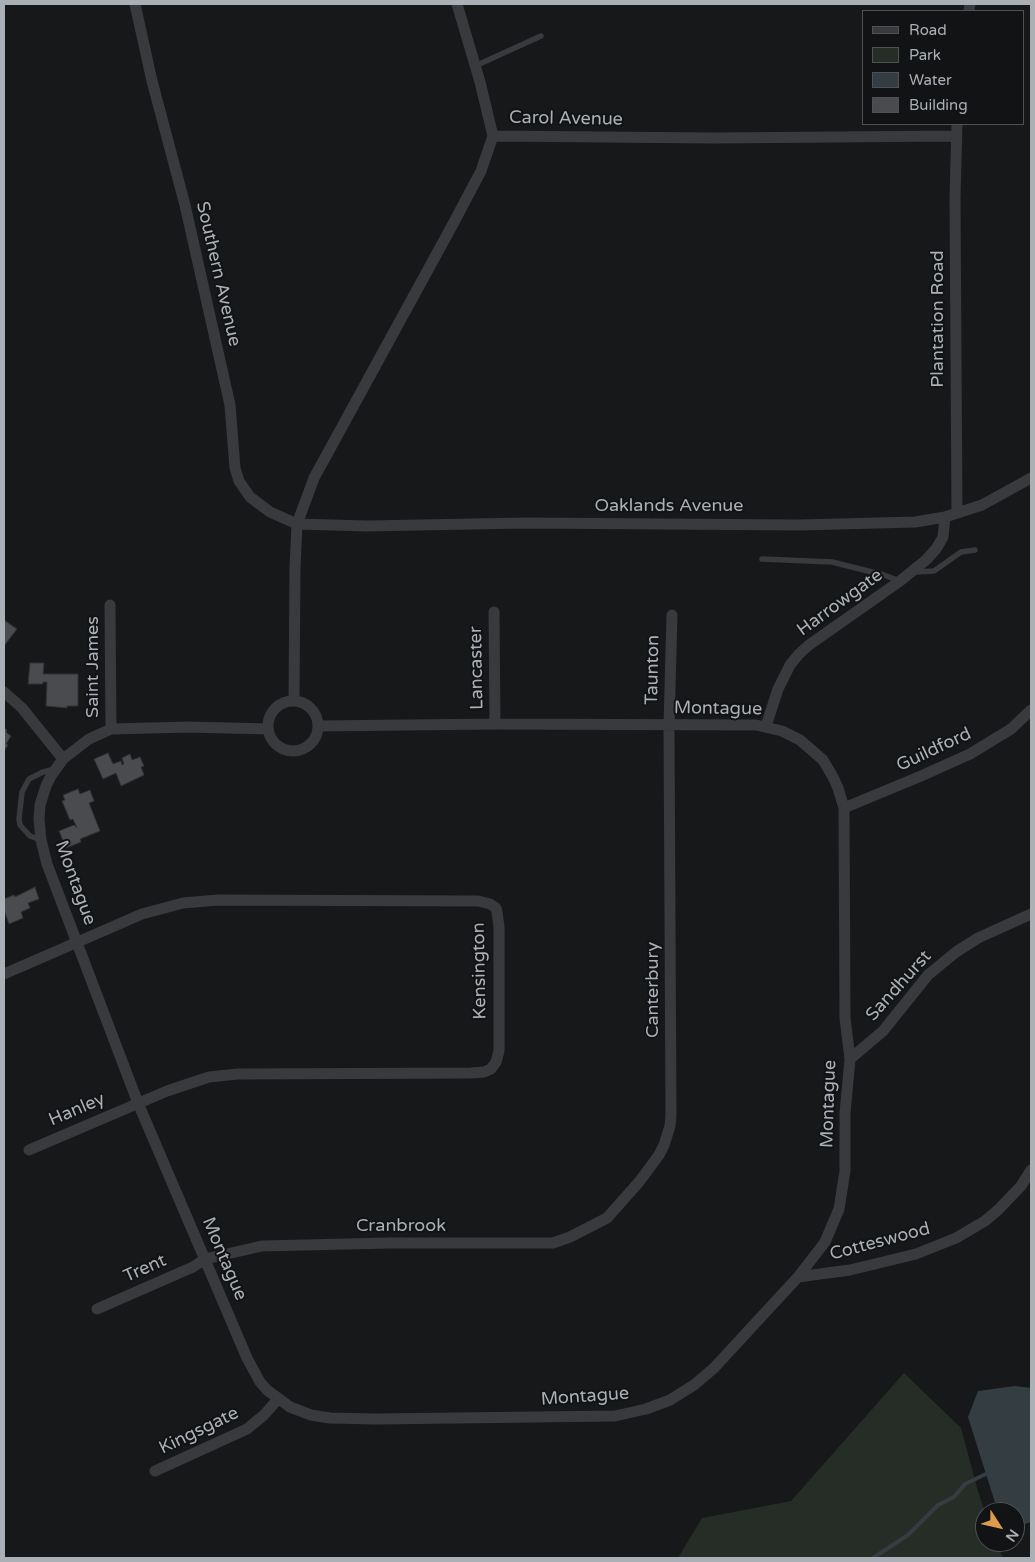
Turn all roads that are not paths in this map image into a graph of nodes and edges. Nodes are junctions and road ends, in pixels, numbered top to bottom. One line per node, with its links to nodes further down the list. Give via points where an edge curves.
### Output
1 (135, 4): 11 (street, Southern Avenue, via 230,405 239,481 250,496 270,512)
2 (457, 4): 4 (street)
3 (541, 36): 4 (lane)
4 (475, 66): 6 (street)
5 (957, 125): 7 (street, Plantation Road)
6 (493, 136): 7 (street, Carol Avenue); 11 (street, Carol Avenue, via 481,171 314,478)
7 (955, 136): 9 (street, Plantation Road)
8 (1031, 478): 9 (street, Oaklands Avenue, via 982,505)
9 (957, 513): 10 (street, Oaklands Avenue)
10 (945, 517): 11 (street, Oaklands Avenue, via 915,522 799,525); 14 (street, Harrowgate, via 940,544)
11 (297, 524): 20 (street, Carol Avenue)
12 (976, 550): 14 (lane, via 962,552 934,571)
13 (762, 559): 15 (lane, via 832,562)
14 (912, 572): 15 (street, Harrowgate)
15 (900, 582): 25 (street, Harrowgate, via 799,654 778,689)
16 (110, 606): 26 (street, Saint James)
17 (494, 612): 22 (street, Lancaster)
18 (672, 615): 23 (street, Taunton)
19 (4, 692): 28 (street, via 22,708)
20 (294, 701): 24 (street, via 314,711); 27 (street, via 285,702 272,713)
21 (1031, 710): 30 (street, Guildford, via 1011,729 970,754)
22 (495, 724): 23 (street, Montague); 24 (street, Montague)
23 (669, 725): 25 (street, Montague); 39 (street, Canterbury, via 670,1126 664,1145 649,1170 607,1218)
24 (318, 726): 27 (street, via 317,734 307,747 291,751 276,744)
25 (766, 726): 30 (street, Montague, via 800,740 823,760 838,788)
26 (111, 729): 27 (street, Montague); 28 (street, Montague, via 88,739)
27 (268, 729)
28 (63, 759): 29 (street, Montague)
29 (56, 769): 31 (street, Montague, via 40,805); 31 (lane, via 29,779 22,792 20,825 30,836)
30 (844, 808): 35 (street, Montague, via 845,1018)
31 (41, 840): 33 (street, Montague)
32 (1031, 914): 35 (street, Sandhurst, via 978,938 956,952 928,975 883,1031)
33 (78, 941): 34 (street); 36 (street, Montague); 36 (street, Kensington, via 142,914 184,902 478,901 490,904 497,912 499,1051 491,1069 471,1073 209,1076)
34 (4, 974)
35 (850, 1059): 41 (street, Montague, via 845,1113 845,1171 839,1209 824,1242)
36 (138, 1103): 37 (street, Hanley); 40 (street, Montague)
37 (30, 1150)
38 (1031, 1170): 41 (street, Cotteswood, via 998,1210 956,1238 916,1254 850,1270)
39 (594, 1226): 40 (street, Cranbrook, via 547,1244 284,1244)
40 (205, 1259): 42 (street, Trent); 43 (street, Montague, via 247,1358 260,1382)
41 (798, 1277): 43 (street, Montague, via 714,1368 694,1385 670,1400 630,1414 330,1418 305,1413)
42 (97, 1308)
43 (278, 1399): 44 (street, Kingsgate, via 247,1429)
44 (155, 1471)

